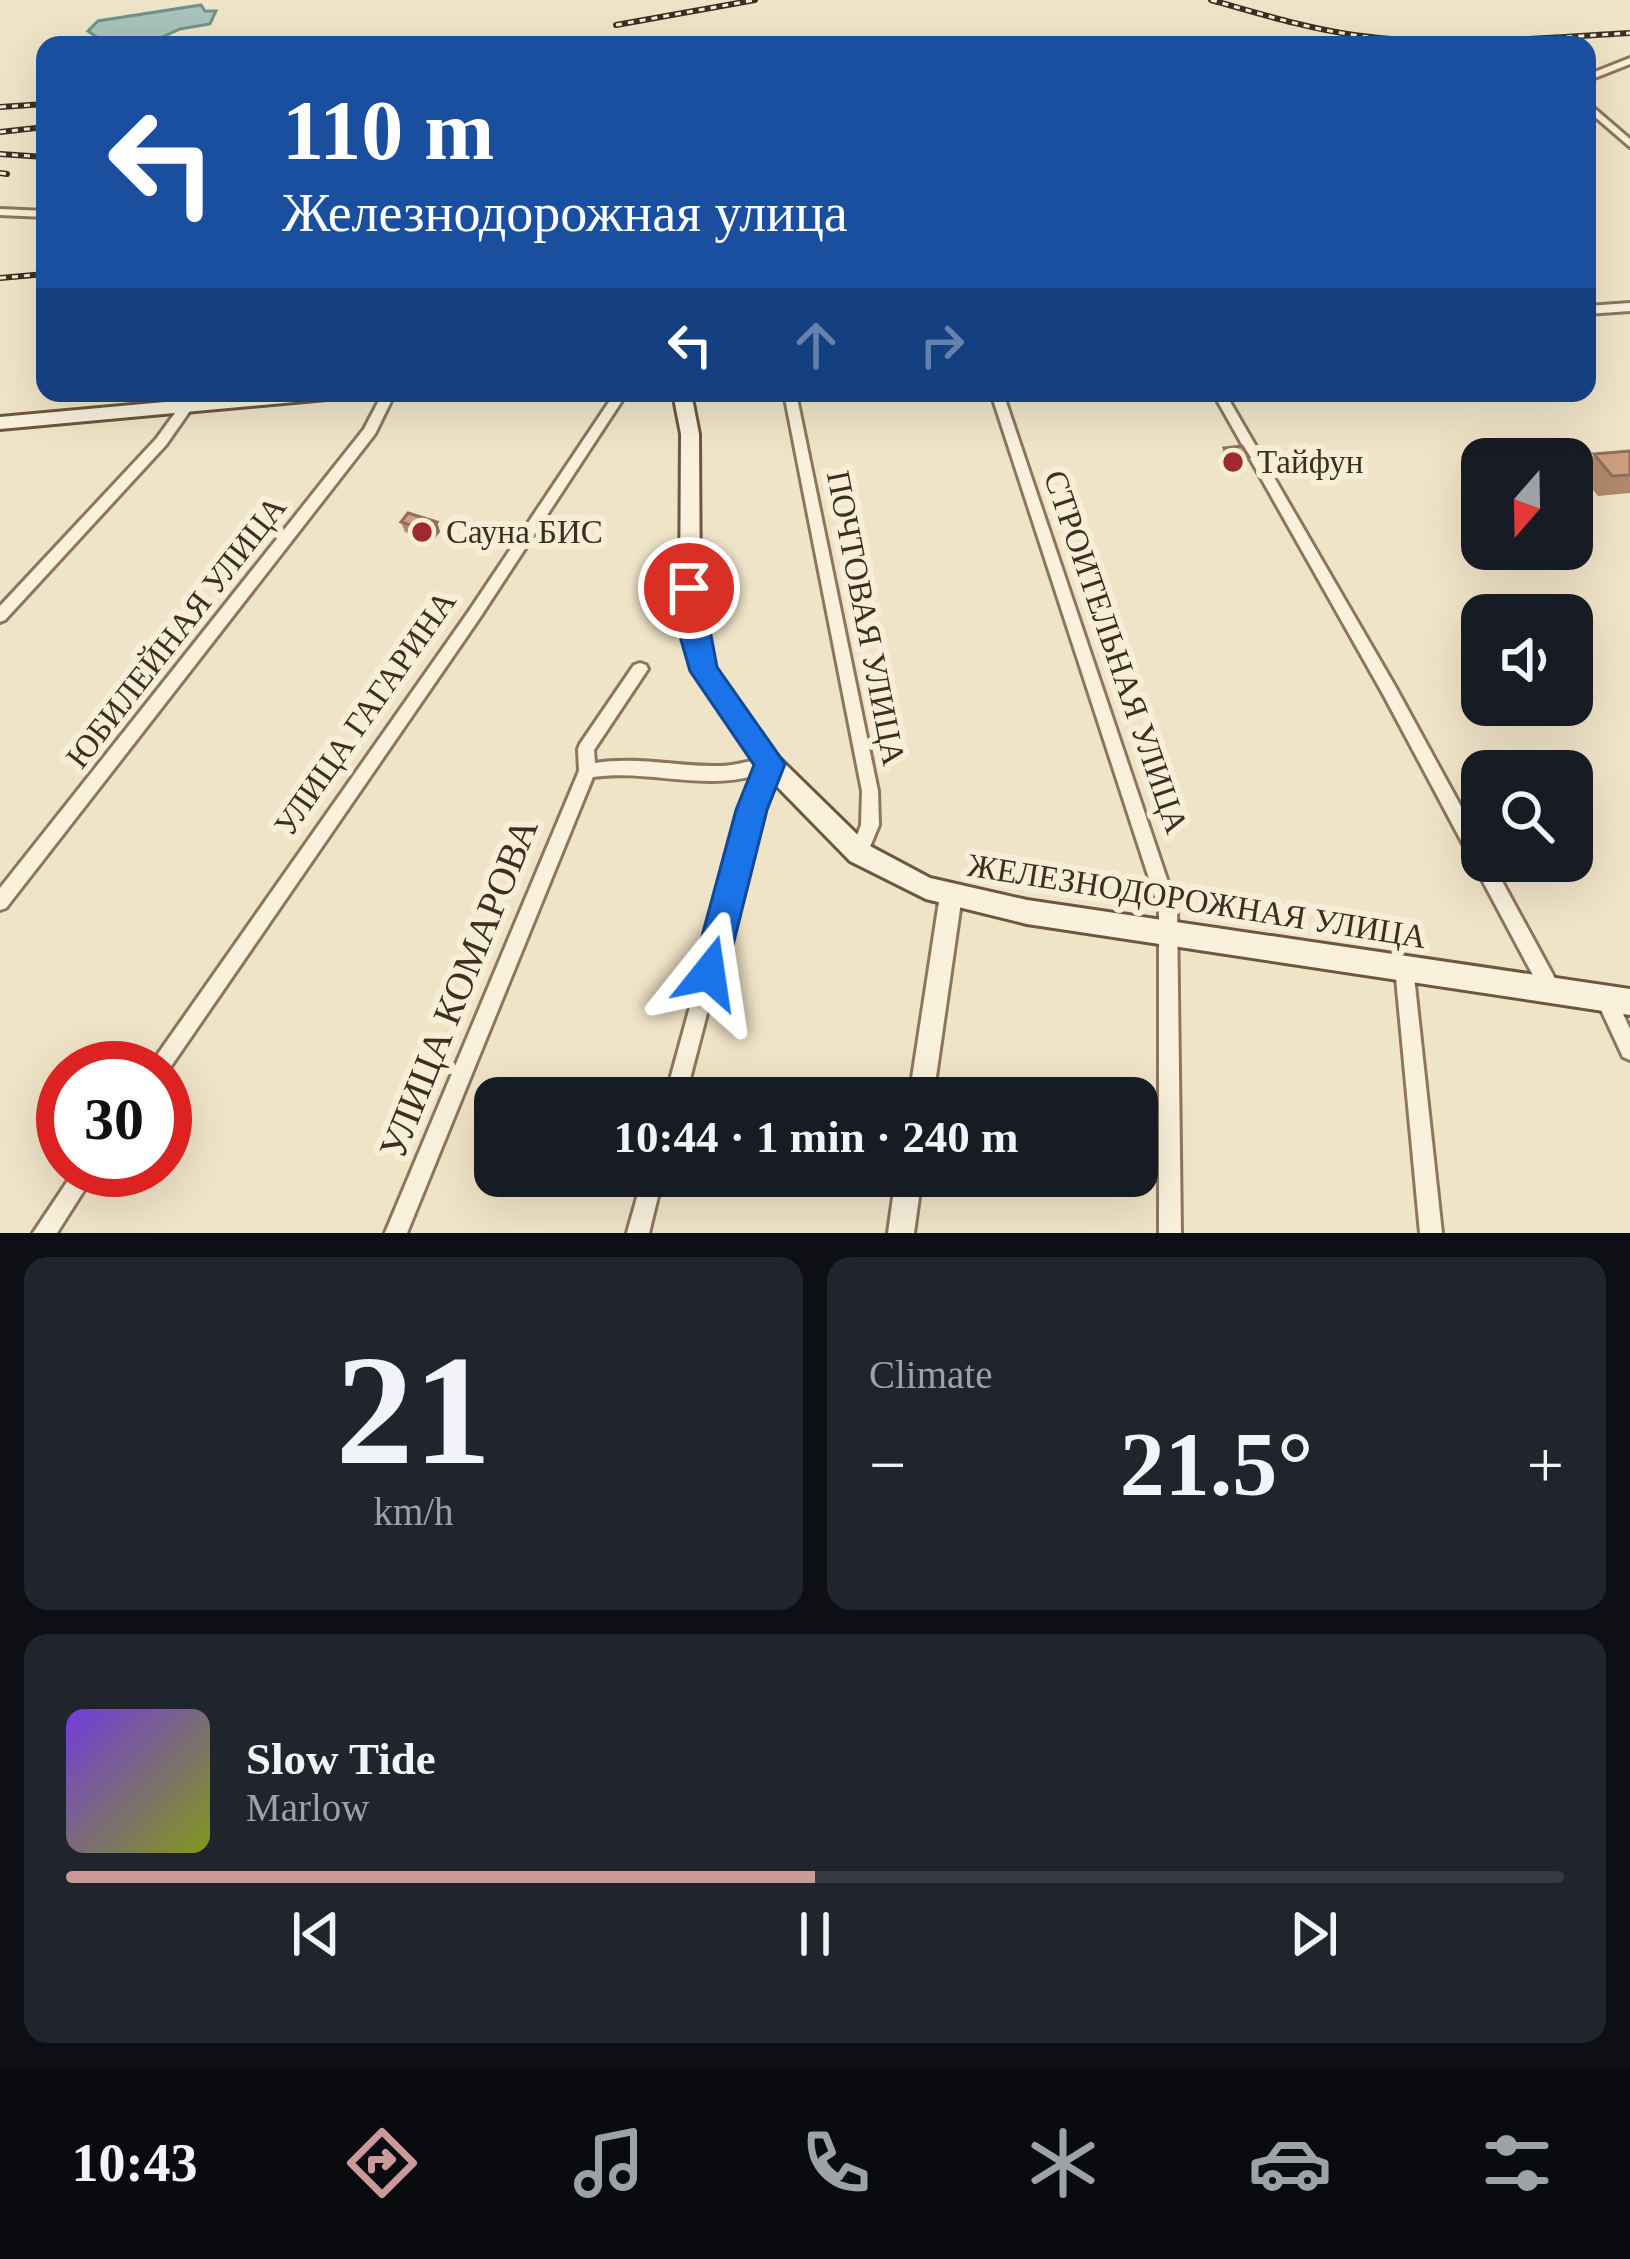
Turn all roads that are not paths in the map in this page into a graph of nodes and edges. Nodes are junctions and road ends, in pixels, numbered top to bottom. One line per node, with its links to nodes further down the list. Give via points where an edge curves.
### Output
1 (1630, 61): 2 (street)
2 (1596, 74)
3 (1596, 113): 4 (street)
4 (1630, 144)
5 (0, 212): 6 (street)
6 (36, 214)
7 (1630, 307): 8 (street)
8 (1596, 309)
9 (223, 402): 16 (main road)
10 (385, 402): 24 (street, ЮБИЛЕЙНАЯ УЛИЦА, via 320,497)
11 (615, 402): 29 (street, УЛИЦА ГАГАРИНА)
12 (684, 402): 20 (main road, ЖЕЛЕЗНОДОРОЖНАЯ УЛИЦА, via 695,640 714,689)
13 (792, 402): 22 (street, ПОЧТОВАЯ УЛИЦА, via 870,791)
14 (1000, 402): 25 (street, СТРОИТЕЛЬНАЯ УЛИЦА, via 1158,868)
15 (1224, 402): 27 (street)
16 (188, 405): 17 (main road); 18 (street)
17 (0, 423)
18 (0, 616)
19 (640, 669): 21 (street, УЛИЦА КОМАРОВА, via 586,749)
20 (770, 764): 21 (street, via 738,775); 22 (main road, ЖЕЛЕЗНОДОРОЖНАЯ УЛИЦА); 31 (street)
21 (587, 770): 37 (street, УЛИЦА КОМАРОВА)
22 (859, 853): 23 (main road, ЖЕЛЕЗНОДОРОЖНАЯ УЛИЦА)
23 (951, 895): 25 (main road, ЖЕЛЕЗНОДОРОЖНАЯ УЛИЦА); 32 (street)
24 (0, 902)
25 (1170, 932): 26 (main road, ЖЕЛЕЗНОДОРОЖНАЯ УЛИЦА); 40 (street, СТРОИТЕЛЬНАЯ УЛИЦА)
26 (1403, 967): 27 (main road, ЖЕЛЕЗНОДОРОЖНАЯ УЛИЦА); 41 (street)
27 (1551, 990): 28 (main road, ЖЕЛЕЗНОДОРОЖНАЯ УЛИЦА)
28 (1618, 1000): 30 (street)
29 (177, 1041)
30 (1630, 1050)
31 (681, 1077)
32 (924, 1077)
33 (69, 1197): 36 (street)
34 (647, 1197): 38 (street)
35 (906, 1197): 39 (street)
36 (44, 1233)
37 (396, 1233)
38 (638, 1233)
39 (901, 1233)
40 (1171, 1233)
41 (1431, 1233)

